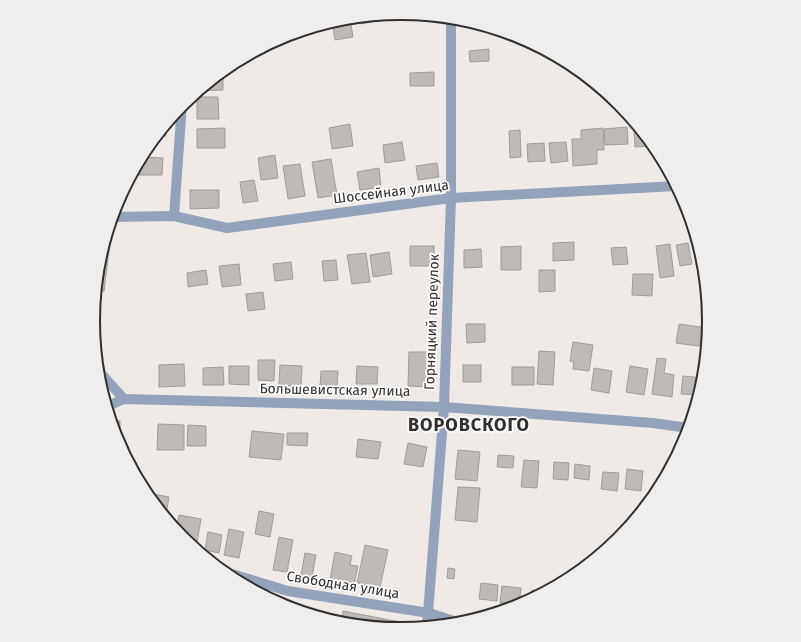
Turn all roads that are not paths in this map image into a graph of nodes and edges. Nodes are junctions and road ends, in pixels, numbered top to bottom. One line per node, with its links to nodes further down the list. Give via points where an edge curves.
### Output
1 (451, 25): 4 (street, Горняцкий переулок)
2 (181, 115): 5 (street)
3 (669, 186): 4 (street, Шоссейная улица)
4 (451, 198): 5 (street, Шоссейная улица, via 227,228); 10 (street, Горняцкий переулок)
5 (174, 216): 6 (street, Шоссейная улица)
6 (118, 217)
7 (105, 377): 8 (street)
8 (124, 399): 9 (street); 10 (street, Большевистская улица)
9 (111, 405)
10 (444, 407): 11 (street, Большевистская улица); 13 (street, Горняцкий переулок)
11 (682, 427)
12 (243, 577): 13 (street, Свободная улица, via 288,591)
13 (429, 613): 14 (street, Свободная улица); 15 (street, Горняцкий переулок)
14 (445, 618)
15 (428, 620)

